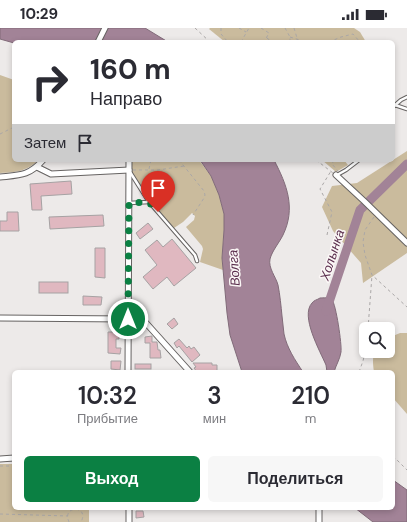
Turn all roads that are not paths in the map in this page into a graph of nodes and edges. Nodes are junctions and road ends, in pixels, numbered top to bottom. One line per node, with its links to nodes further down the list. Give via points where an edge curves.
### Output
1 (105, 28): 2 (street)
2 (99, 40)
3 (407, 97): 4 (lane)
4 (395, 105)
5 (395, 106): 6 (lane)
6 (407, 108)
7 (41, 162): 10 (street)
8 (129, 162): 11 (street)
9 (355, 162): 12 (lane)
10 (37, 167): 11 (street, via 51,174); 13 (street, via 26,174)
11 (129, 170): 14 (lane); 15 (street)
12 (338, 174): 16 (street)
13 (0, 176)
14 (149, 202): 15 (lane); 17 (lane, via 195,254)
15 (129, 203): 19 (street)
16 (407, 243)
17 (197, 261)
18 (0, 318): 19 (street)
19 (128, 319): 20 (street); 21 (street, via 146,323)
20 (128, 370)
21 (188, 370)
22 (0, 458): 23 (street)
23 (12, 458)
24 (129, 510): 26 (street)
25 (319, 510): 27 (street)
26 (129, 522)
27 (319, 522)

